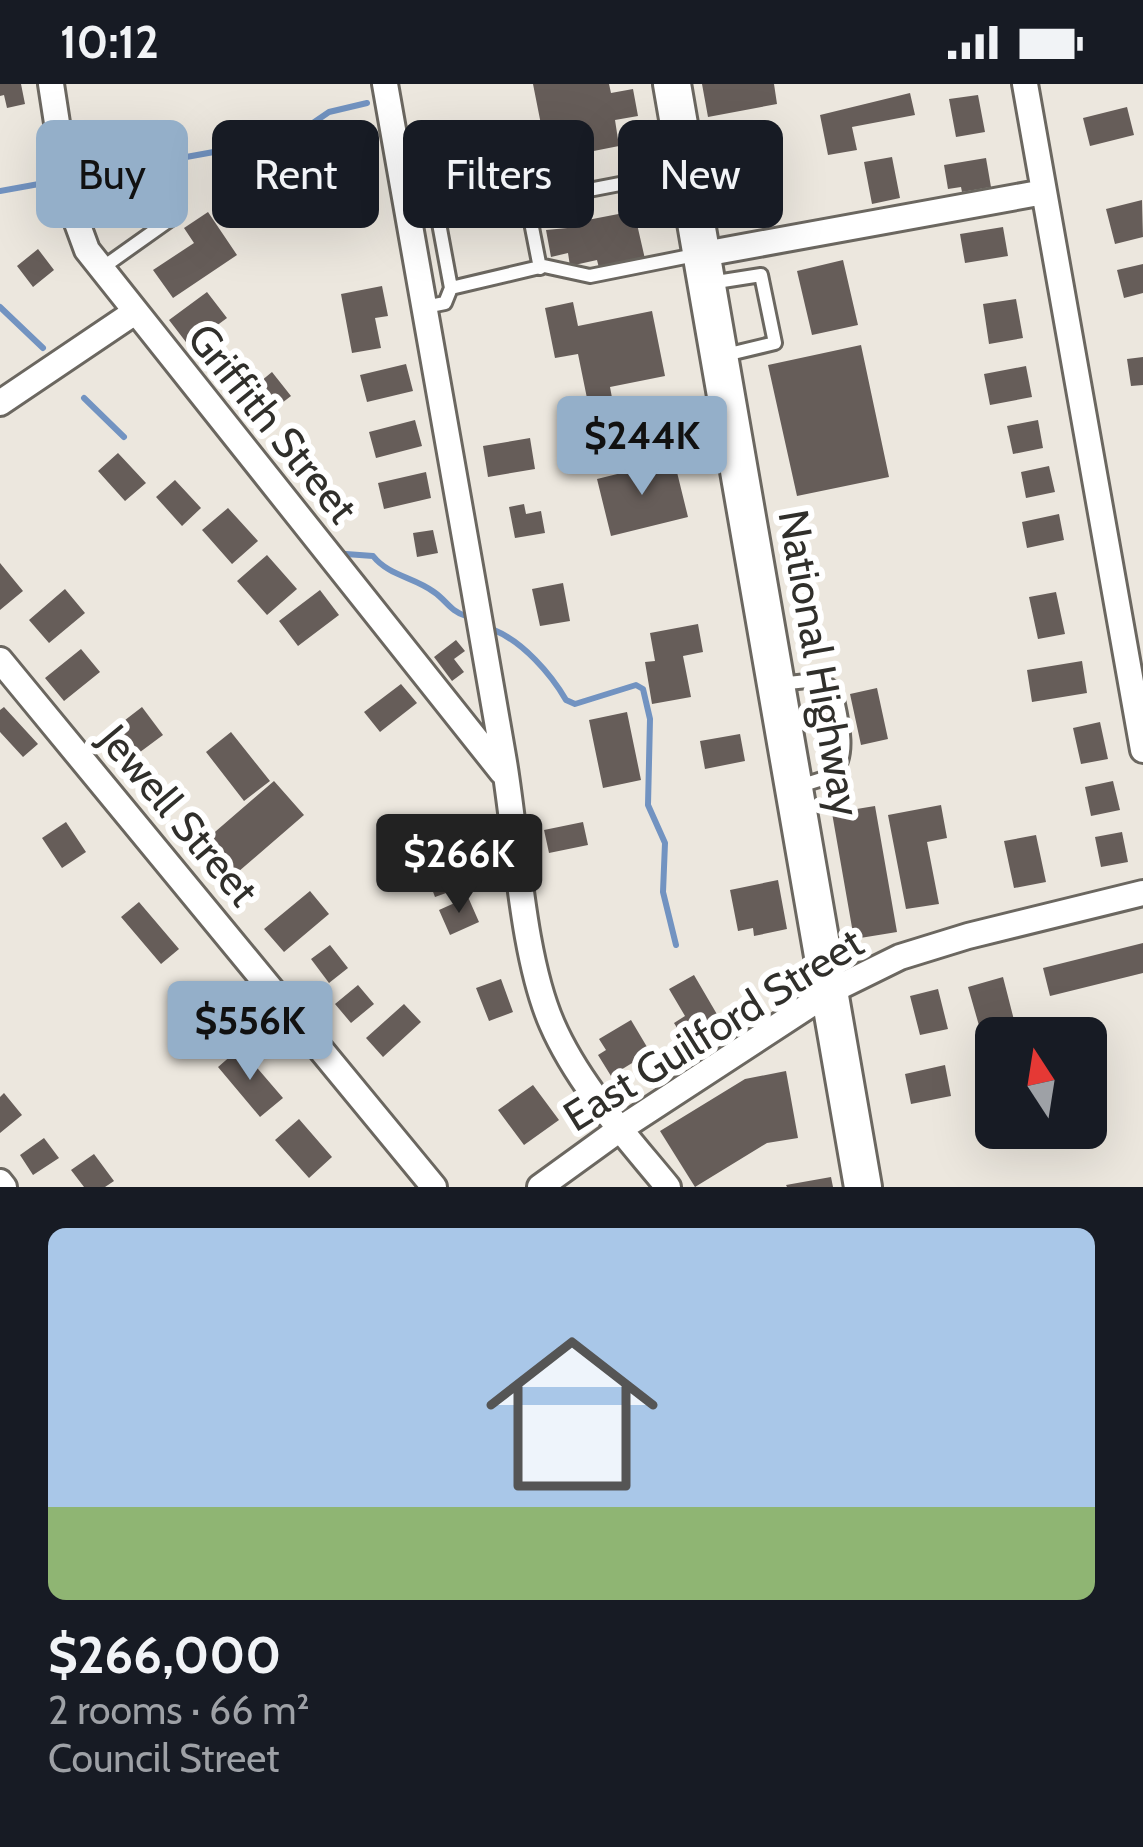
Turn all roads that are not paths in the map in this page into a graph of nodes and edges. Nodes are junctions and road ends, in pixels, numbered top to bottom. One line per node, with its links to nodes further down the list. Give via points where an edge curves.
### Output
1 (51, 84): 15 (street, Griffith Street, via 69,201)
2 (385, 84): 7 (street)
3 (673, 84): 5 (main road, National Highway)
4 (1025, 84): 8 (street)
5 (680, 120)
6 (403, 143): 7 (lane)
7 (396, 144): 17 (street)
8 (1044, 192): 14 (street); 23 (street)
9 (158, 228): 15 (lane)
10 (440, 228): 16 (lane)
11 (532, 228): 13 (lane)
12 (699, 228): 14 (main road, National Highway)
13 (540, 268): 14 (lane, via 590,276); 16 (lane)
14 (706, 268): 19 (main road, National Highway); 19 (lane, via 761,275 775,344)
15 (101, 269): 18 (street, Griffith Street)
16 (451, 288): 17 (lane, via 445,303)
17 (424, 307): 24 (street)
18 (135, 313): 20 (street); 24 (street, Griffith Street)
19 (721, 356): 22 (main road, National Highway)
20 (0, 403)
21 (0, 660): 29 (street, Jewell Street)
22 (778, 685): 25 (main road, National Highway); 25 (lane, via 807,681 835,690 839,769)
23 (1143, 750)
24 (506, 777): 28 (street, via 536,980 552,1026)
25 (796, 786): 27 (main road, National Highway)
26 (1143, 893): 27 (street, East Guilford Street, via 923,950)
27 (831, 992): 28 (street, East Guilford Street); 32 (main road, National Highway)
28 (620, 1129): 30 (street, East Guilford Street); 31 (street)
29 (434, 1187)
30 (540, 1187)
31 (668, 1187)
32 (862, 1187)

